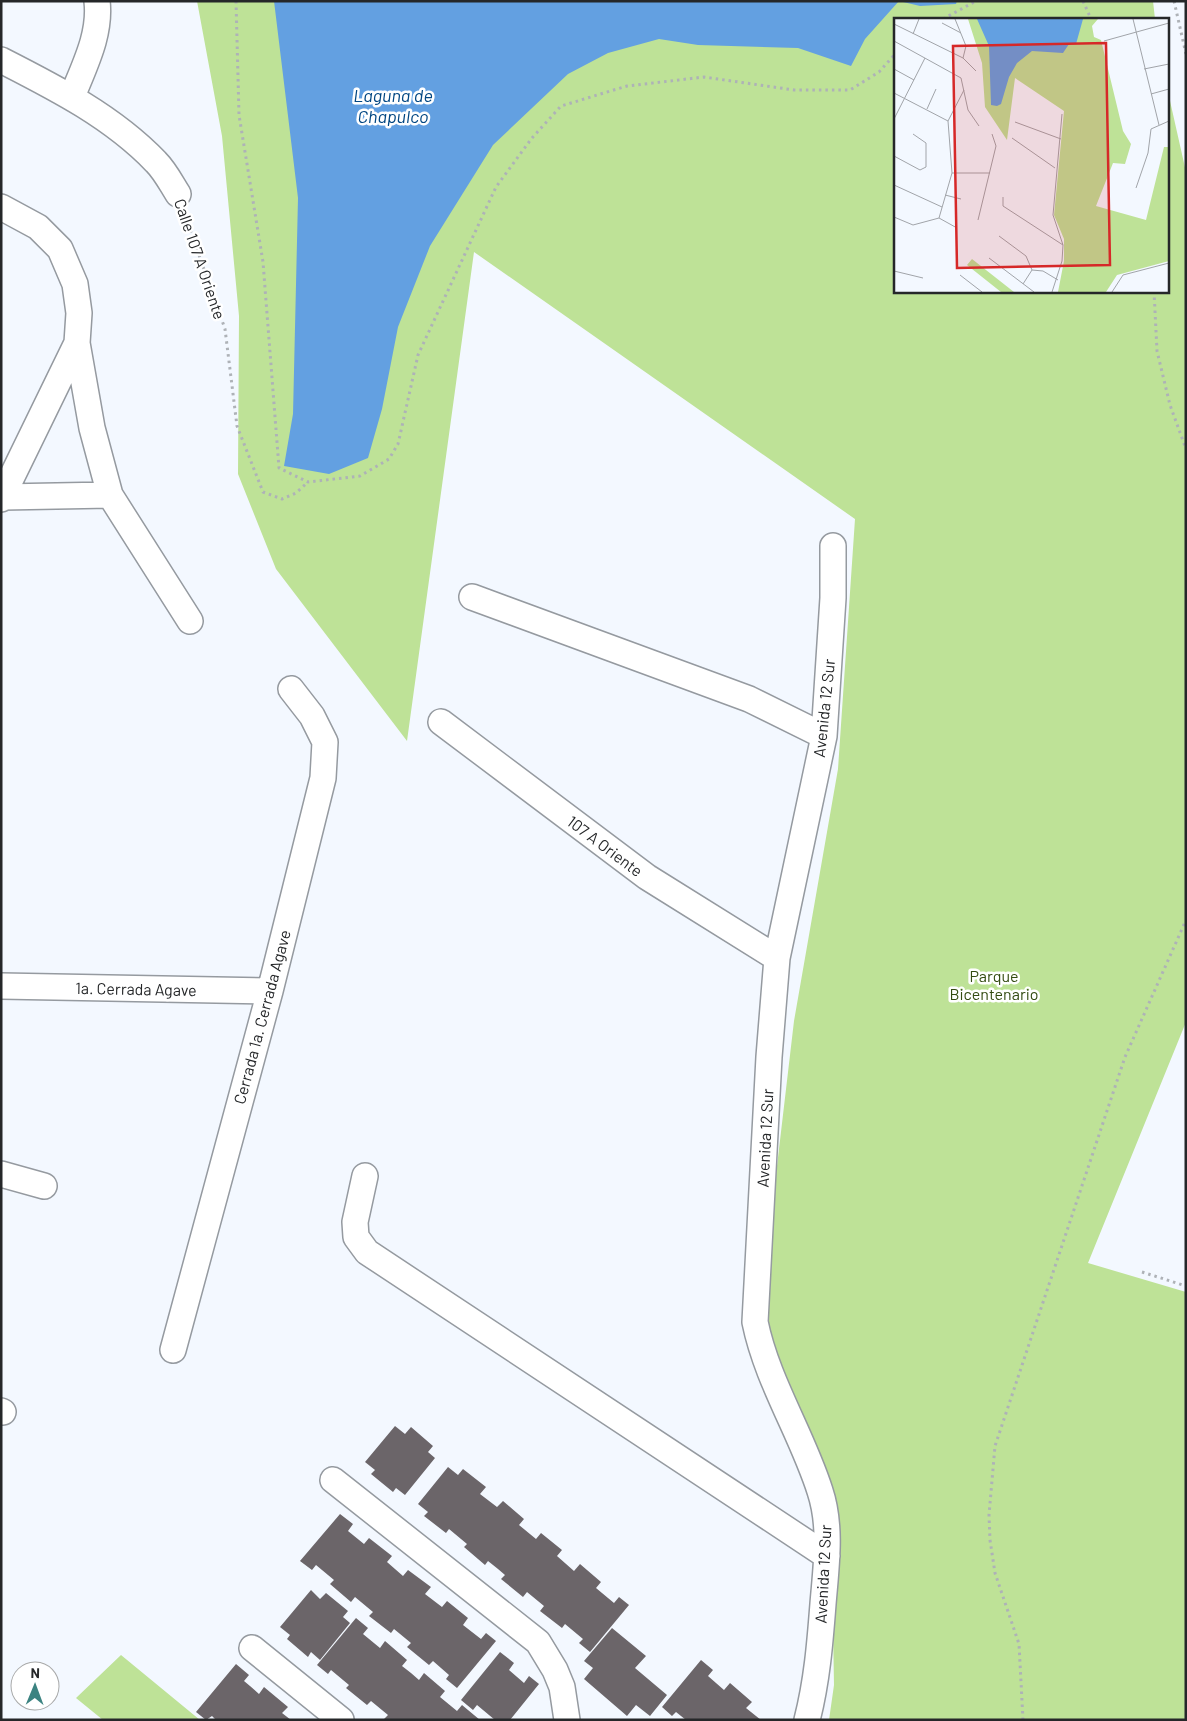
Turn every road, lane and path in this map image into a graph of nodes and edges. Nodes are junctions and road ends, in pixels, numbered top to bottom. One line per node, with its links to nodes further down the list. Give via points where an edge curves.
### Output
1 (97, 1): 11 (street, via 94,39)
2 (236, 1): 17 (path, via 239,115 263,262 279,468)
3 (976, 1): 6 (path)
4 (1083, 1): 7 (path)
5 (1174, 1): 8 (path)
6 (945, 18)
7 (1090, 18)
8 (1186, 54)
9 (894, 55): 17 (path, via 879,72 850,90 794,90 704,77 627,86 561,106 532,138 496,187 418,355 398,444 389,459 360,476)
10 (1, 60): 11 (street, Calle 107 A Oriente)
11 (72, 96): 12 (street, Calle 107 A Oriente, via 157,163)
12 (178, 194): 17 (path, Calle 107 A Oriente, via 225,329 238,426 263,492 282,499 296,493)
13 (1, 207): 15 (street, via 38,227 60,249 76,284)
14 (1154, 292): 16 (path, via 1157,351 1170,405)
15 (77, 343): 18 (street, via 92,428); 19 (street)
16 (1186, 449)
17 (308, 482)
18 (110, 495): 19 (street); 22 (street)
19 (2, 498)
20 (833, 546): 25 (street, Avenida 12 Sur)
21 (472, 597): 25 (street, via 748,699)
22 (190, 622)
23 (291, 689): 29 (street, Cerrada 1a. Cerrada Agave, via 312,716 324,742 323,778)
24 (441, 722): 27 (street, 107 A Oriente, via 647,878)
25 (824, 736): 27 (street, Avenida 12 Sur)
26 (1186, 920): 42 (path, via 1125,1057 995,1446 990,1540 995,1573 1019,1644)
27 (777, 958): 37 (street, Avenida 12 Sur, via 755,1322 765,1358 820,1491 826,1517)
28 (1, 986): 29 (street, 1a. Cerrada Agave)
29 (270, 991): 35 (street, Cerrada 1a. Cerrada Agave)
30 (1, 1174): 32 (street)
31 (365, 1176): 37 (street, via 355,1222 356,1236 367,1252)
32 (44, 1186)
33 (1142, 1272): 34 (path)
34 (1186, 1286)
35 (173, 1350)
36 (333, 1480): 40 (street, via 538,1642 562,1687)
37 (827, 1556): 41 (street, Avenida 12 Sur, via 816,1684)
38 (252, 1648): 39 (street)
39 (341, 1720)
40 (567, 1720)
41 (807, 1720)
42 (1023, 1720)

